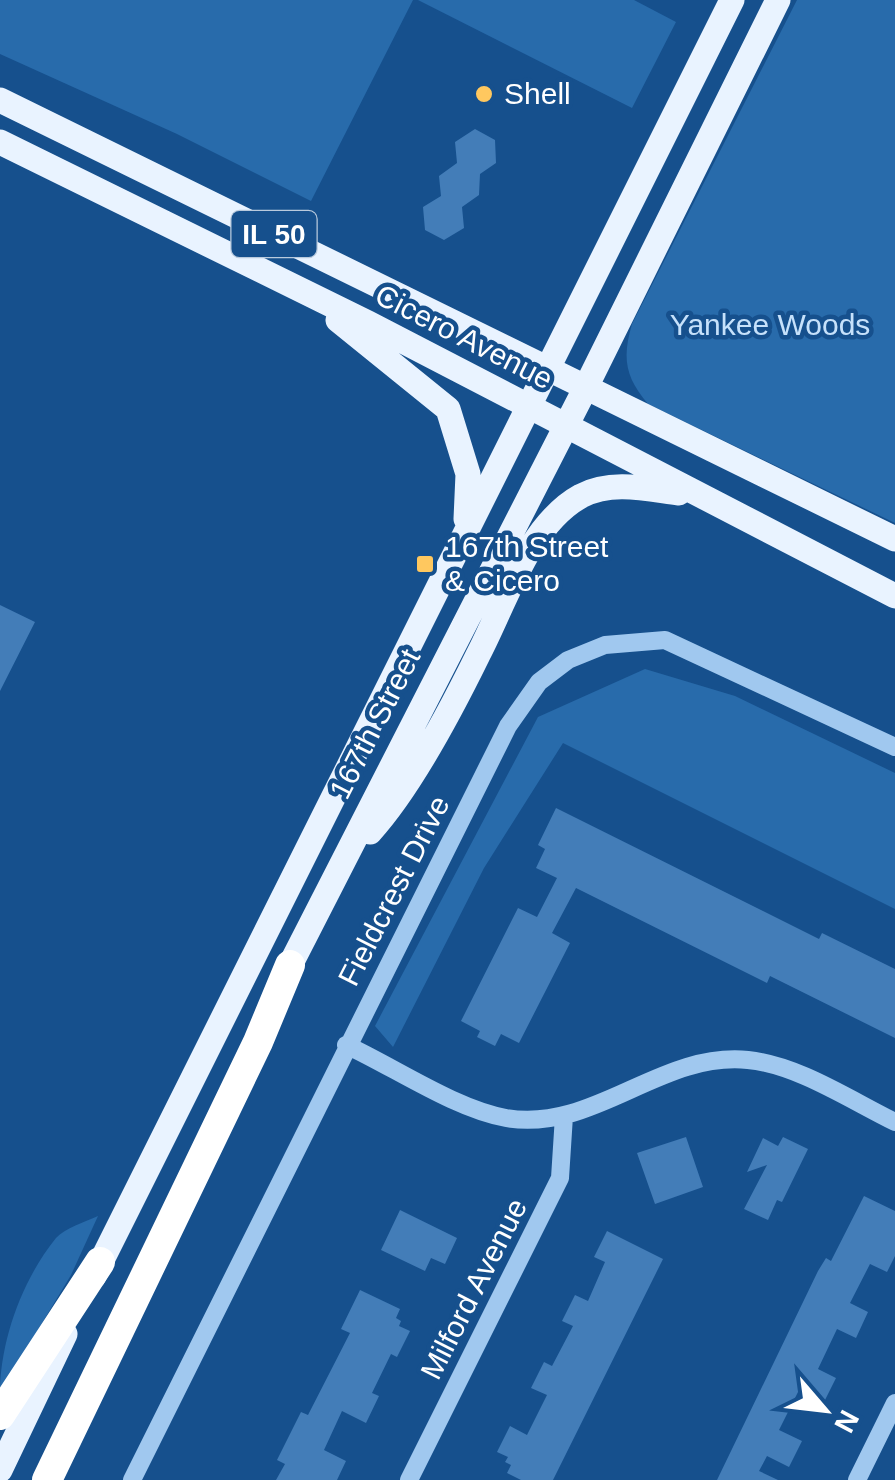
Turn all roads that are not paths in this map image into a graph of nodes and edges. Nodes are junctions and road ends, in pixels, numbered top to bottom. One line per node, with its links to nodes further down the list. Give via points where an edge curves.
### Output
1 (732, 0): 6 (main road, 167th Street)
2 (778, 0): 7 (main road, 167th Street)
3 (0, 100): 6 (main road, Cicero Avenue / IL 50)
4 (0, 142): 5 (main road, Cicero Avenue / IL 50)
5 (299, 288): 8 (main road, Cicero Avenue / IL 50); 11 (main road, via 448,409 468,474)
6 (549, 366): 7 (main road, Cicero Avenue / IL 50); 8 (main road, 167th Street)
7 (587, 386): 9 (main road, 167th Street); 12 (main road, Cicero Avenue / IL 50)
8 (530, 406): 9 (main road, Cicero Avenue / IL 50); 11 (main road, 167th Street)
9 (565, 426): 10 (main road, Cicero Avenue / IL 50); 15 (main road, 167th Street)
10 (696, 496): 13 (main road, Cicero Avenue / IL 50); 15 (main road, via 601,489 548,524 460,691 378,824)
11 (466, 526): 20 (main road, 167th Street)
12 (895, 539)
13 (895, 596)
14 (895, 747): 17 (street, Fieldcrest Drive, via 665,640 605,645 568,660 540,682 508,726)
15 (337, 869): 16 (main road, 167th Street)
16 (290, 966): 24 (main road, 167th Street); 25 (highway)
17 (346, 1045): 18 (street, via 506,1118); 26 (street, Fieldcrest Drive)
18 (564, 1116): 19 (street, via 707,1060 749,1060 788,1070); 27 (street, Milford Avenue, via 560,1178)
19 (895, 1122)
20 (100, 1262): 22 (highway); 23 (main road, 167th Street)
21 (895, 1403): 28 (street)
22 (0, 1414)
23 (0, 1470)
24 (35, 1480)
25 (47, 1480)
26 (132, 1480)
27 (410, 1480)
28 (857, 1480)

